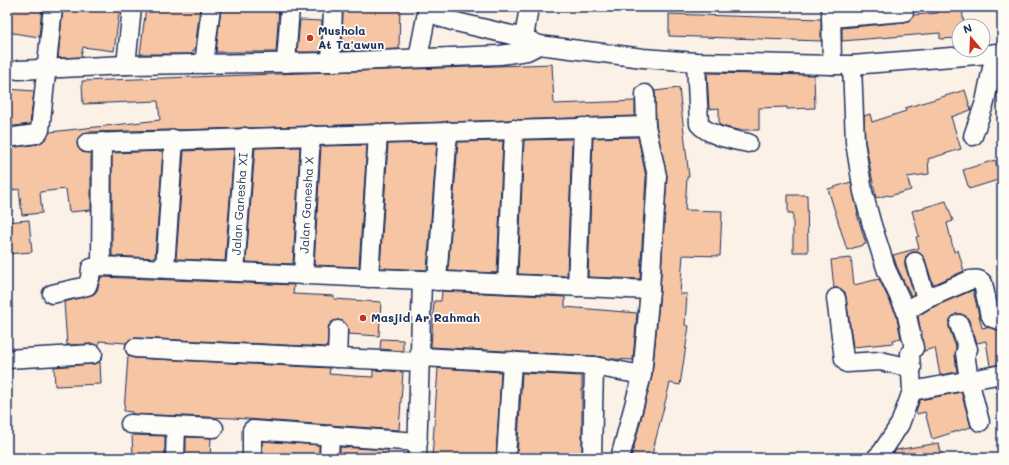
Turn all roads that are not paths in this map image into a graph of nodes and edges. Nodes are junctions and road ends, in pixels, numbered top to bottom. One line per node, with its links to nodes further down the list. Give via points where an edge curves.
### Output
1 (54, 7): 20 (street)
2 (132, 7): 17 (street)
3 (211, 7): 16 (street)
4 (290, 7): 15 (street)
5 (333, 7): 13 (street)
6 (528, 7): 10 (street)
7 (428, 8): 10 (street, via 452,22); 12 (street)
8 (904, 12): 9 (street)
9 (831, 13): 18 (street)
10 (532, 41): 12 (street, via 527,51 500,55); 14 (street, via 643,58)
11 (998, 53): 19 (street); 29 (street)
12 (418, 58): 13 (street)
13 (331, 62): 15 (street)
14 (696, 62): 18 (street); 33 (street, via 699,124 708,131)
15 (286, 63): 16 (street)
16 (204, 64): 17 (street)
17 (126, 65): 20 (street)
18 (832, 65): 19 (street)
19 (852, 65): 47 (street, via 855,142 863,192 887,271)
20 (46, 69): 21 (street); 31 (street, via 40,130 36,134)
21 (18, 70)
22 (645, 94): 23 (street)
23 (646, 126): 24 (street); 43 (street, via 657,176)
24 (583, 127): 25 (street); 42 (street)
25 (514, 129): 26 (street); 41 (street)
26 (448, 131): 27 (street); 40 (street)
27 (378, 133): 28 (street); 39 (street)
28 (311, 135): 30 (street); 38 (street, Jalan Ganesha X)
29 (973, 136)
30 (245, 137): 32 (street); 37 (street, Jalan Ganesha XI)
31 (7, 138)
32 (174, 139): 35 (street, via 94,142); 36 (street)
33 (748, 143)
34 (915, 262): 46 (street)
35 (100, 266): 36 (street); 44 (street, via 91,268 87,286)
36 (165, 268): 37 (street)
37 (234, 272): 38 (street)
38 (303, 275): 39 (street)
39 (369, 278): 40 (street)
40 (430, 280): 41 (street); 55 (street)
41 (507, 284): 42 (street)
42 (578, 287): 43 (street)
43 (650, 290): 60 (street)
44 (52, 294)
45 (836, 298): 58 (street, via 844,359 847,363 880,360)
46 (926, 299): 47 (street); 48 (street, via 970,280 981,280 984,283 992,318)
47 (906, 311): 58 (street, via 914,348 910,353)
48 (1002, 321)
49 (959, 324): 61 (street, via 968,349 965,353)
50 (338, 330): 53 (street)
51 (135, 348): 53 (street)
52 (94, 354): 54 (street)
53 (337, 358): 55 (street)
54 (7, 359)
55 (421, 359): 56 (street); 68 (street)
56 (512, 361): 57 (street); 72 (street)
57 (594, 366): 60 (street); 73 (street)
58 (912, 368): 62 (street)
59 (1002, 374): 61 (street)
60 (642, 375): 74 (street)
61 (969, 380): 62 (street); 63 (street)
62 (912, 391): 75 (street, via 900,424)
63 (980, 422)
64 (130, 424): 65 (street)
65 (176, 427): 66 (street); 69 (street)
66 (214, 428)
67 (330, 435): 68 (street); 70 (street, via 252,430); 71 (street)
68 (417, 450)
69 (175, 458)
70 (252, 458)
71 (329, 458)
72 (506, 458)
73 (592, 458)
74 (620, 458)
75 (876, 458)

